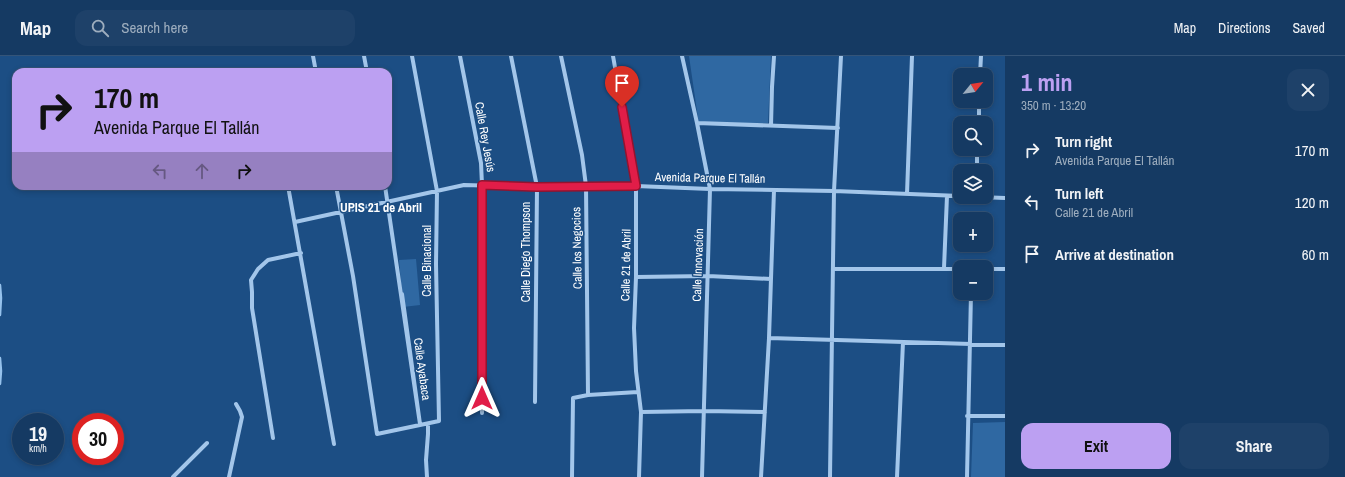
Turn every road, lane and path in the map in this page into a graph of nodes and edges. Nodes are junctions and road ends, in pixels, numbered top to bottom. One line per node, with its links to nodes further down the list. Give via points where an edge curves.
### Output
1 (313, 56): 13 (street)
2 (364, 56): 14 (street)
3 (412, 56): 28 (street, Calle Binacional)
4 (460, 56): 19 (street, Calle Rey Jesús)
5 (511, 56): 22 (street, Calle Diego Thompson)
6 (561, 56): 20 (street, Calle los Negocios)
7 (613, 56): 21 (street, Calle 21 de Abril)
8 (682, 56): 16 (street, Calle Innovación)
9 (774, 56): 17 (street)
10 (841, 56): 18 (street)
11 (912, 56): 30 (street)
12 (981, 56): 15 (street)
13 (315, 68)
14 (366, 68)
15 (980, 68)
16 (698, 123): 17 (street); 23 (street, Calle Innovación)
17 (772, 126): 18 (street)
18 (838, 128): 29 (street)
19 (482, 185): 22 (street, Avenida Parque El Tallán); 28 (street, Avenida Parque El Tallán, via 464,185); 61 (street, Calle Rey Jesús)
20 (586, 186): 21 (street, Avenida Parque El Tallán); 22 (street, Avenida Parque El Tallán); 55 (street, Calle los Negocios)
21 (636, 186): 23 (street, Avenida Parque El Tallán); 45 (street, Calle 21 de Abril)
22 (537, 187): 56 (street, Calle Diego Thompson)
23 (710, 189): 27 (street, Avenida Parque El Tallán); 44 (street, Calle Innovación)
24 (289, 190): 37 (street)
25 (337, 190): 36 (street)
26 (386, 190): 35 (street, Calle Ayabaca)
27 (774, 190): 29 (street, Avenida Parque El Tallán); 46 (street)
28 (436, 191): 35 (street, Avenida Parque El Tallán); 64 (street, Calle Binacional, via 439,421)
29 (834, 191): 30 (street, Avenida Parque El Tallán); 40 (street)
30 (907, 194): 31 (street, Avenida Parque El Tallán)
31 (947, 196): 32 (street, Avenida Parque El Tallán); 39 (street)
32 (953, 196)
33 (993, 198): 34 (street)
34 (1005, 198)
35 (388, 203): 36 (street, Avenida Parque El Tallán); 64 (street, Calle Ayabaca)
36 (341, 213): 37 (street, Avenida Parque El Tallán); 64 (street, via 377,434)
37 (295, 222): 38 (street)
38 (301, 253): 66 (street, via 268,260 251,280 252,308); 68 (street)
39 (944, 268): 40 (street); 41 (street)
40 (833, 269): 50 (street)
41 (953, 269)
42 (993, 269): 43 (street)
43 (1005, 269)
44 (708, 276): 45 (street); 46 (street); 58 (street, Calle Innovación)
45 (636, 277): 54 (street, Calle 21 de Abril, via 634,328)
46 (771, 279): 49 (street)
47 (402, 294): 64 (street, Calle Ayabaca)
48 (971, 300): 52 (street)
49 (769, 338): 50 (street); 60 (street)
50 (832, 340): 51 (street); 76 (street)
51 (903, 342): 52 (street); 77 (street)
52 (970, 344): 53 (street); 62 (street)
53 (1005, 345)
54 (638, 392): 55 (street); 59 (street, Calle 21 de Abril)
55 (588, 395): 72 (street, via 573,398)
56 (535, 402)
57 (236, 404): 70 (street, via 242,417)
58 (704, 410): 59 (street); 60 (street); 74 (street, Calle Innovación)
59 (641, 412): 73 (street, Calle 21 de Abril)
60 (765, 412): 75 (street)
61 (482, 413)
62 (967, 416): 63 (street); 78 (street)
63 (1005, 416)
64 (420, 424)
65 (428, 426): 71 (street)
66 (273, 438)
67 (207, 443): 69 (street)
68 (334, 444)
69 (172, 477)
70 (229, 477)
71 (427, 477)
72 (572, 477)
73 (639, 477)
74 (702, 477)
75 (761, 477)
76 (830, 477)
77 (897, 477)
78 (967, 477)

